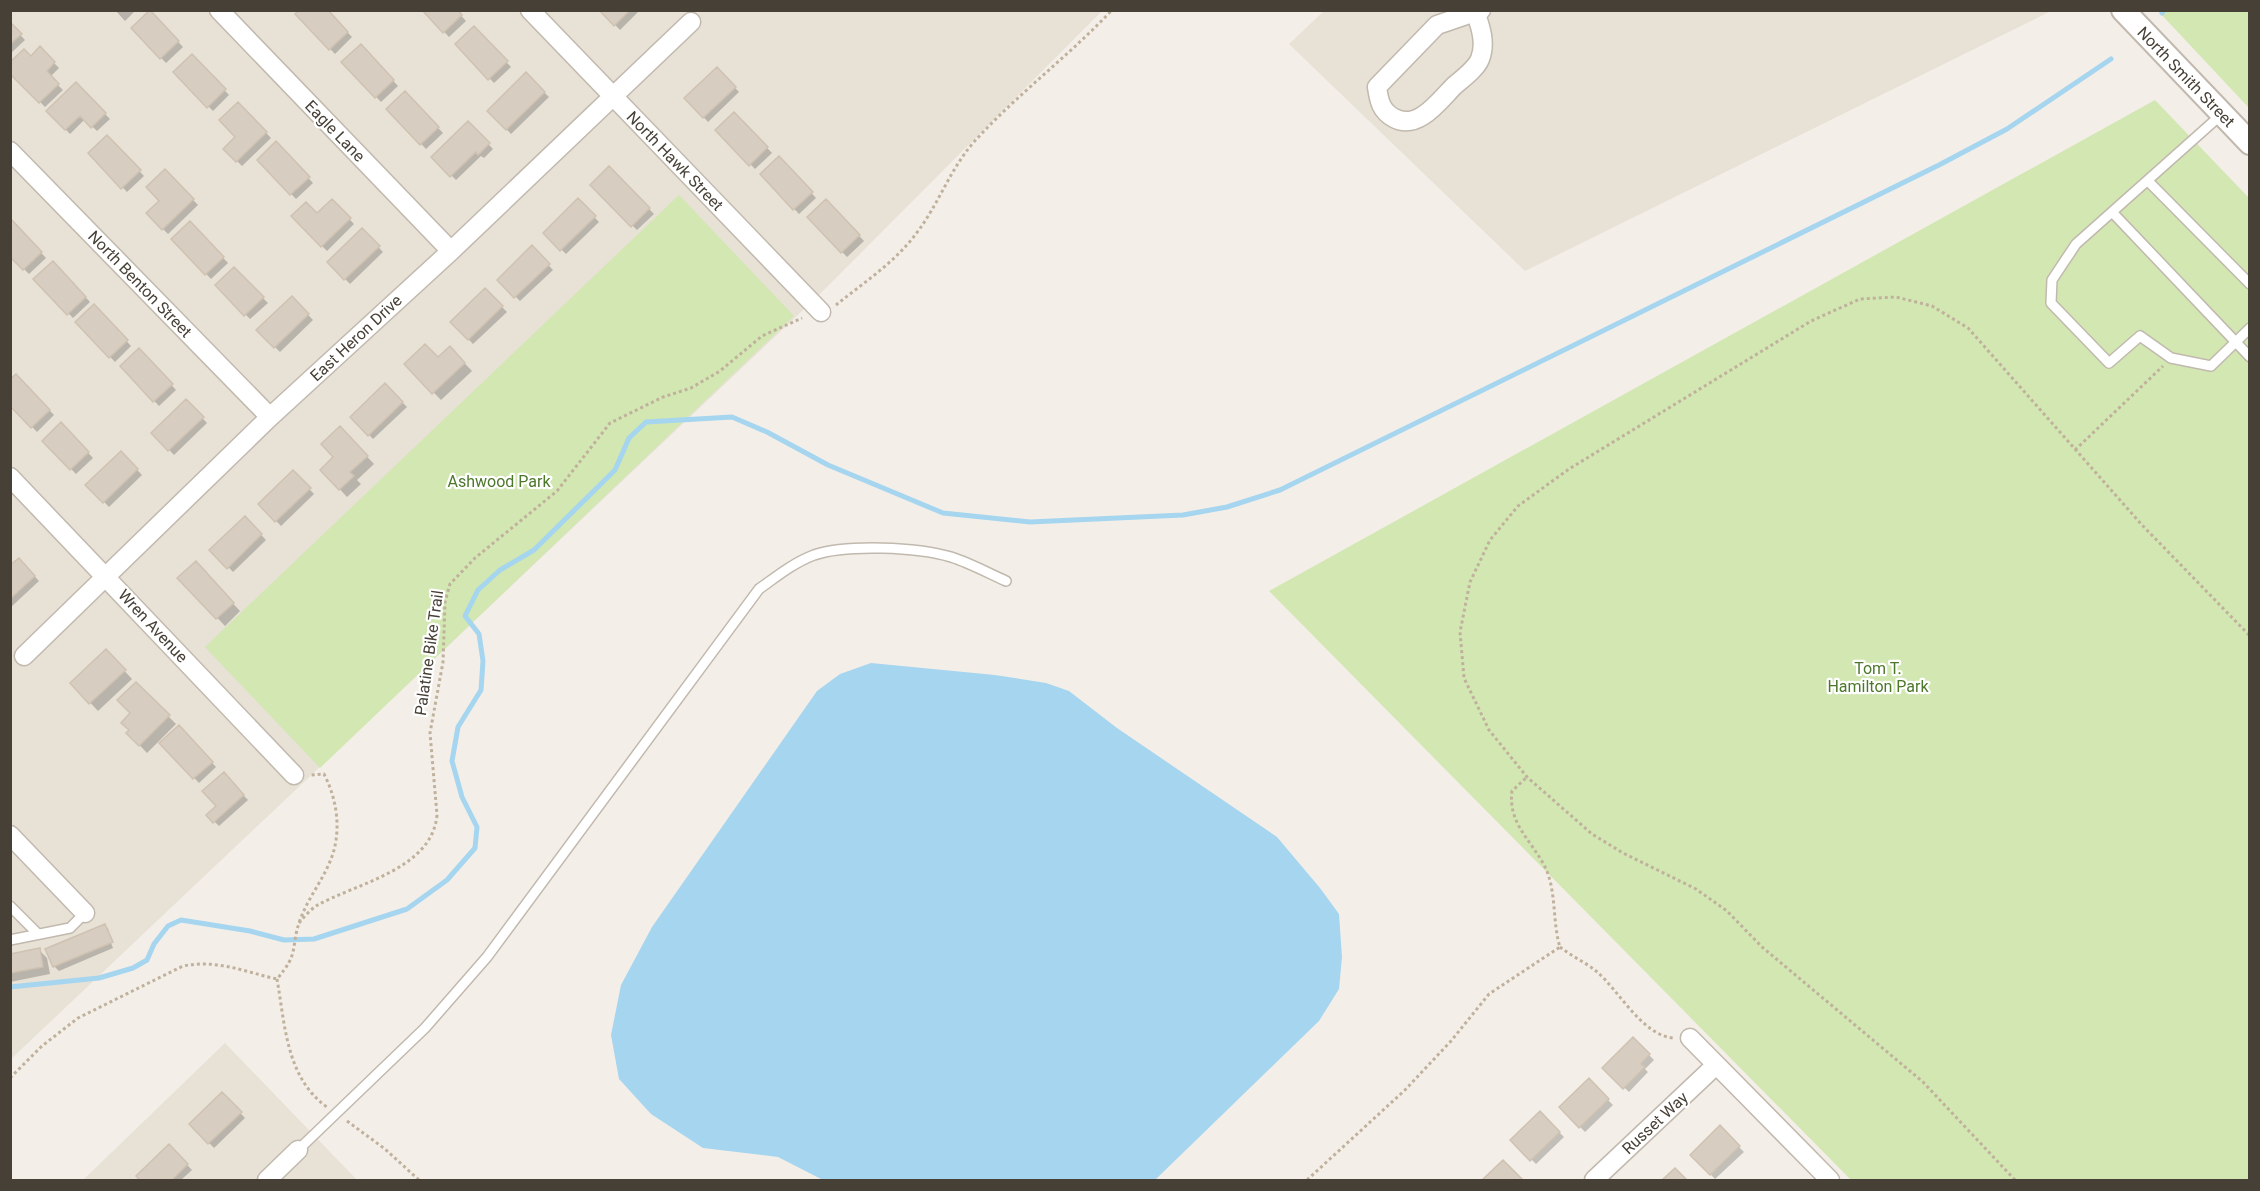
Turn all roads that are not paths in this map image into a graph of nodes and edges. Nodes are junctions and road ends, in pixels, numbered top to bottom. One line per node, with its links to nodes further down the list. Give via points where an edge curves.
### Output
1 (219, 10): 12 (street, Eagle Lane)
2 (530, 10): 6 (street, North Hawk Street)
3 (2122, 10): 7 (street, North Smith Street)
4 (1478, 12): 4 (street, via 1483,48 1479,62 1425,115 1401,122 1388,114 1379,103 1377,87 1437,25)
5 (691, 22): 6 (street, East Heron Drive)
6 (613, 96): 12 (street, East Heron Drive); 14 (street, North Hawk Street)
7 (2222, 114): 8 (street, North Smith Street); 10 (lane)
8 (2250, 143)
9 (10, 151): 18 (street, North Benton Street)
10 (2148, 181): 11 (lane); 13 (lane)
11 (2112, 212): 16 (lane); 16 (lane, via 2076,244 2052,280 2051,303 2109,363 2140,336 2171,358 2211,366)
12 (451, 251): 18 (street, East Heron Drive)
13 (2250, 284)
14 (821, 312)
15 (2250, 328): 16 (lane)
16 (2235, 343): 17 (lane)
17 (2250, 357)
18 (270, 417): 20 (street, East Heron Drive)
19 (10, 477): 20 (street, Wren Avenue)
20 (106, 576): 22 (street, East Heron Drive); 23 (street, Wren Avenue)
21 (1006, 581): 31 (lane, via 950,557 874,547 814,555 759,589 487,957 425,1028)
22 (24, 656)
23 (294, 776)
24 (10, 835): 26 (street)
25 (10, 906): 27 (lane)
26 (85, 913): 27 (lane, via 70,928)
27 (38, 934): 28 (lane)
28 (10, 940)
29 (1689, 1038): 30 (street)
30 (1716, 1065): 33 (street, Russet Way); 34 (street)
31 (298, 1150): 32 (street)
32 (267, 1180)
33 (1594, 1180)
34 (1830, 1180)

